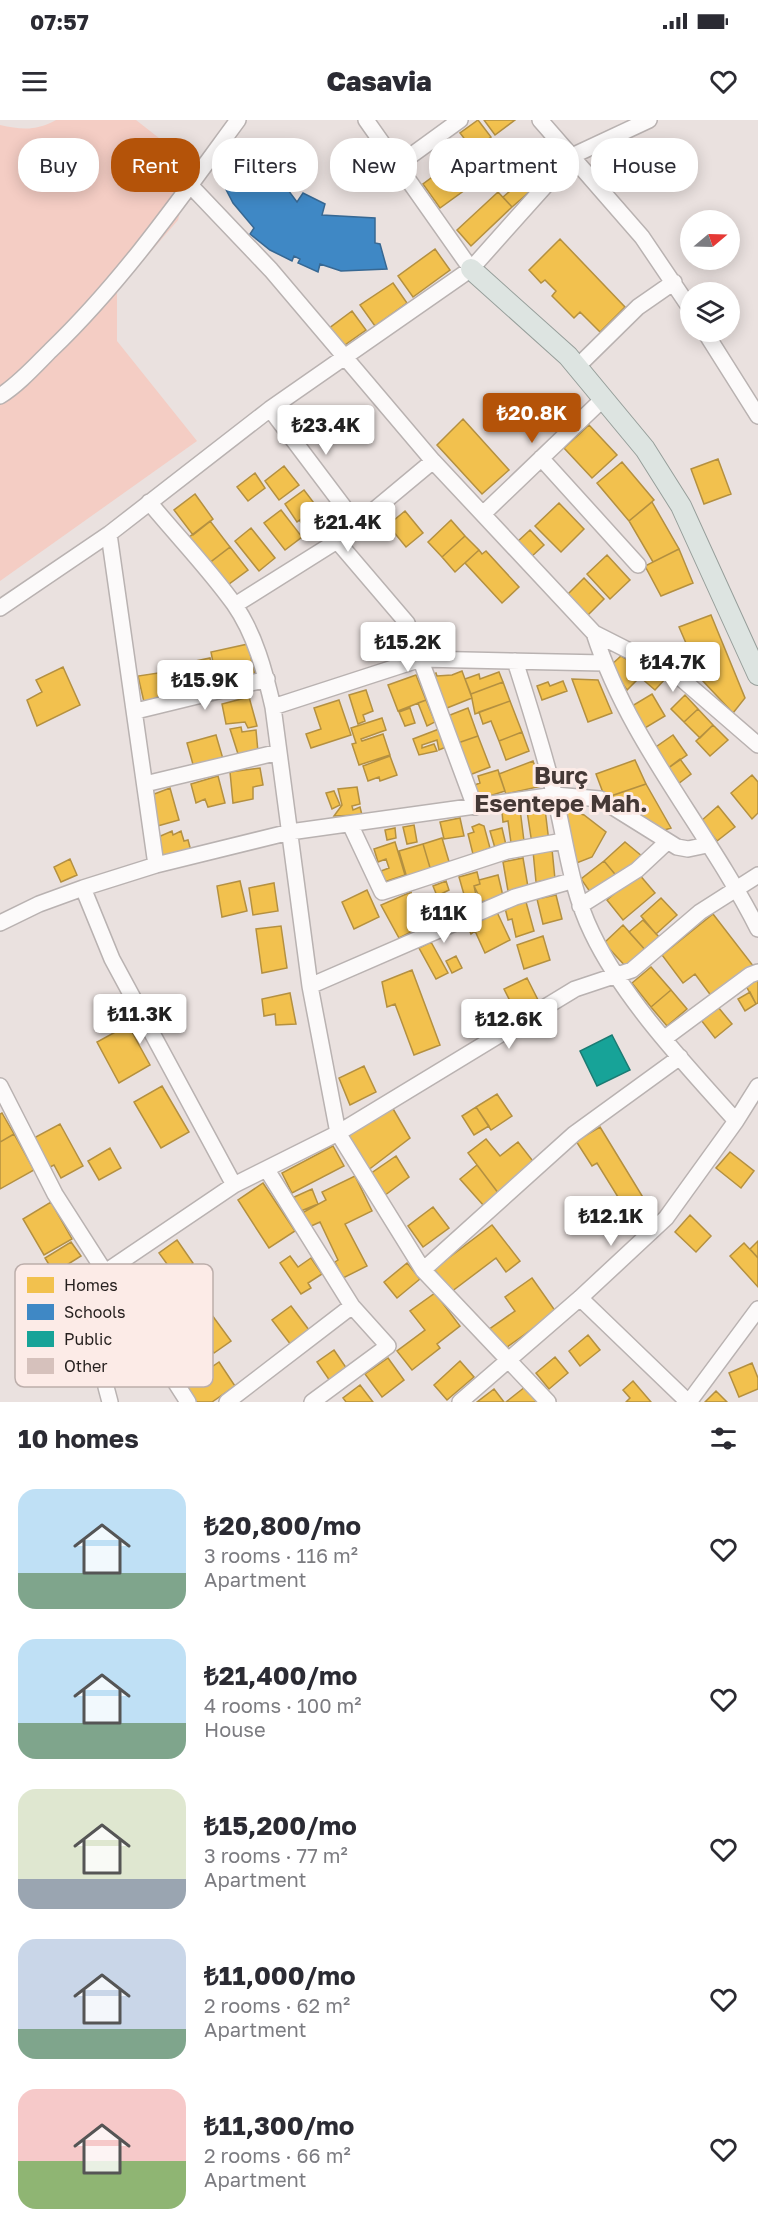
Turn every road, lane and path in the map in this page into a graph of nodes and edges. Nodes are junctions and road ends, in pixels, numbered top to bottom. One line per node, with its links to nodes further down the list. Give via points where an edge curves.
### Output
1 (238, 120): 11 (street)
2 (366, 120): 6 (street)
3 (460, 120): 8 (street)
4 (540, 120): 7 (street)
5 (649, 120): 9 (street)
6 (379, 138)
7 (556, 138)
8 (417, 151)
9 (579, 153)
10 (579, 164): 17 (street, via 642,237)
11 (200, 171)
12 (184, 192): 22 (street, via 119,277 65,337)
13 (197, 192): 20 (street)
14 (417, 192): 16 (street)
15 (541, 192): 16 (street)
16 (471, 269): 20 (street); 21 (main road)
17 (674, 282): 18 (street); 21 (street, via 638,307)
18 (680, 292)
19 (711, 342): 25 (street)
20 (346, 357): 24 (street); 27 (street)
21 (578, 366): 23 (main road)
22 (0, 396)
23 (604, 398): 26 (street); 40 (main road, via 645,448 681,506)
24 (270, 409): 28 (street); 30 (street)
25 (758, 416)
26 (541, 458): 29 (street); 33 (street)
27 (433, 461): 29 (street); 30 (street)
28 (149, 502): 31 (street); 34 (street)
29 (483, 514): 36 (street)
30 (356, 523): 32 (street)
31 (109, 534): 35 (street); 43 (street)
32 (337, 541): 34 (street); 37 (street, via 407,623)
33 (638, 565)
34 (235, 605): 41 (street, via 255,643)
35 (0, 608)
36 (594, 633): 39 (street); 44 (street, via 677,675)
37 (421, 659): 38 (street); 42 (street); 48 (street)
38 (515, 661): 39 (street); 47 (street)
39 (603, 663): 53 (street, via 650,754)
40 (758, 675)
41 (267, 679): 42 (street); 43 (street)
42 (273, 707): 45 (street)
43 (136, 711): 46 (street)
44 (758, 745)
45 (279, 752): 46 (street); 50 (street)
46 (145, 784): 54 (street)
47 (555, 795): 48 (street); 51 (street); 52 (street, via 600,799)
48 (475, 807): 49 (street)
49 (350, 824): 50 (street); 51 (street, via 382,892 507,851)
50 (290, 832): 54 (street); 64 (street)
51 (563, 841): 56 (street)
52 (667, 842): 53 (street, via 688,849); 59 (street, via 637,870)
53 (707, 845): 57 (street)
54 (156, 866): 58 (street)
55 (758, 875): 57 (street)
56 (571, 881): 59 (street); 64 (street, via 515,897)
57 (736, 886): 61 (street); 63 (street, via 632,970)
58 (83, 888): 60 (street); 72 (street, via 112,959)
59 (580, 906): 63 (street)
60 (0, 923)
61 (758, 928)
62 (758, 972): 65 (street)
63 (615, 975): 65 (street); 70 (street, via 575,989)
64 (310, 986): 70 (street)
65 (665, 1038): 66 (street)
66 (680, 1057): 69 (street); 75 (street, via 574,1134)
67 (0, 1086): 73 (street, via 56,1194)
68 (758, 1086): 69 (street)
69 (736, 1121): 76 (street, via 666,1218)
70 (338, 1133): 71 (street); 75 (street)
71 (267, 1170): 72 (street); 77 (street)
72 (234, 1185): 74 (street)
73 (99, 1264)
74 (117, 1264)
75 (423, 1270): 79 (street)
76 (580, 1298): 79 (street); 88 (street)
77 (352, 1306): 85 (street); 86 (street, via 388,1346)
78 (758, 1309): 88 (street)
79 (508, 1359): 82 (street); 87 (street)
80 (106, 1387): 83 (street)
81 (178, 1387): 84 (street)
82 (462, 1401)
83 (110, 1402)
84 (188, 1402)
85 (227, 1402)
86 (312, 1402)
87 (548, 1402)
88 (689, 1402)

